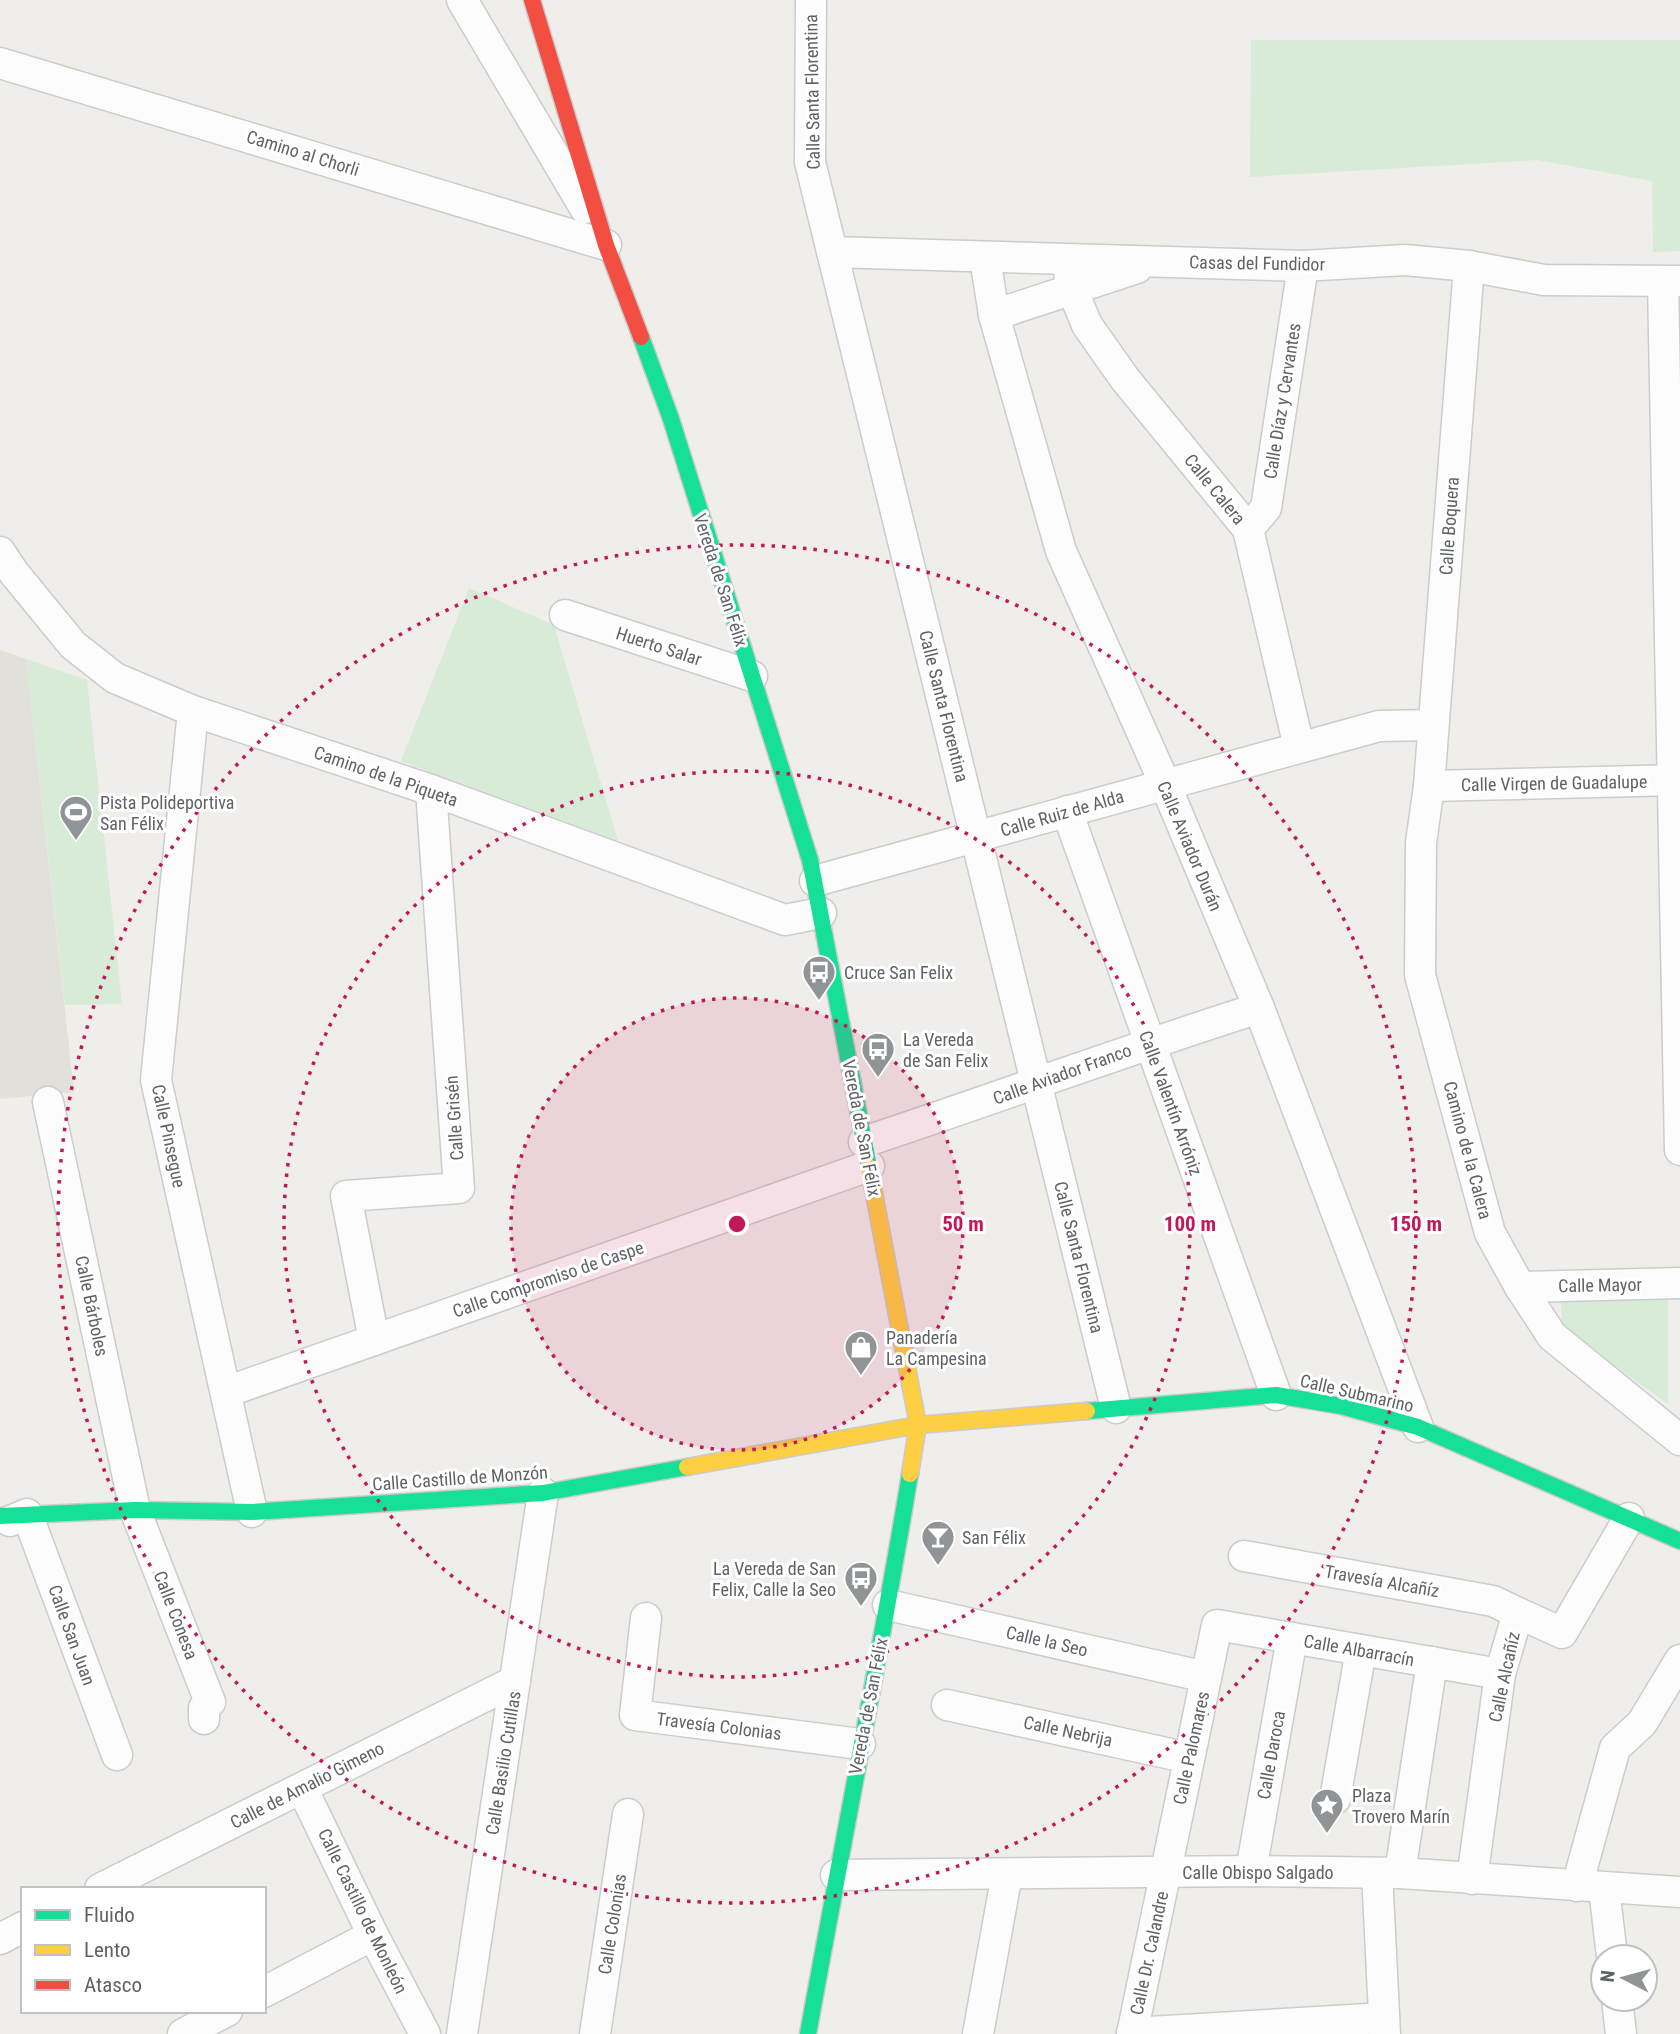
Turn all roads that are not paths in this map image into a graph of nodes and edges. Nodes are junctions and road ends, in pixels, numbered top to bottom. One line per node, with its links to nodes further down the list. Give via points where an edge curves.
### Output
1 (462, 0): 5 (street, Vereda de San Félix)
2 (532, 0): 5 (main road, Vereda de San Félix)
3 (811, 0): 6 (street, Calle Santa Florentina, via 810,162)
4 (0, 63): 5 (street, Camino al Chorli)
5 (606, 245): 18 (main road, Vereda de San Félix, via 671,419)
6 (832, 253): 7 (street, Casas del Fundidor); 27 (street, Calle Santa Florentina)
7 (985, 258): 8 (street, Casas del Fundidor); 14 (street, Calle Aviador Durán)
8 (1067, 260): 9 (street, Casas del Fundidor); 13 (street, Calle Calera)
9 (1158, 261): 10 (street, Casas del Fundidor); 13 (street)
10 (1303, 266): 11 (street, Casas del Fundidor, via 1405,260); 15 (street, Calle Díaz y Cervantes, via 1265,508)
11 (1469, 266): 12 (street, Casas del Fundidor, via 1544,280); 20 (street, Calle Boquera)
12 (1672, 281): 22 (street)
13 (1072, 289): 14 (street); 15 (street, Calle Calera, via 1087,325 1125,379)
14 (994, 315): 23 (street, Calle Aviador Durán, via 1061,551)
15 (1248, 528): 21 (street, Calle Calera)
16 (0, 552): 19 (street, Camino de la Piqueta, via 73,645 115,678)
17 (565, 615): 18 (street, Huerto Salar)
18 (752, 676): 28 (main road, Vereda de San Félix)
19 (193, 711): 25 (street, Camino de la Piqueta); 39 (street, Calle Pinsegue, via 156,1080)
20 (1433, 724): 21 (street, Calle Ruiz de Alda, via 1379,726); 24 (street, Calle Boquera)
21 (1300, 747): 23 (street, Calle Ruiz de Alda)
22 (1677, 780): 24 (street, Calle Virgen de Guadalupe); 34 (street)
23 (1165, 784): 26 (street, Calle Ruiz de Alda); 30 (street, Calle Aviador Durán)
24 (1429, 786): 37 (street, Camino de la Calera, via 1421,844 1420,975 1490,1233)
25 (431, 790): 29 (street, Camino de la Piqueta, via 785,920); 38 (street, Calle Grisén, via 459,1188 346,1196)
26 (1067, 811): 27 (street, Calle Ruiz de Alda); 31 (street, Calle Valentín Arróniz)
27 (976, 837): 28 (street, Calle Ruiz de Alda); 32 (street, Calle Santa Florentina)
28 (815, 881): 29 (main road, Vereda de San Félix)
29 (821, 913): 35 (main road, Vereda de San Félix)
30 (1259, 1008): 31 (street, Calle Aviador Franco); 43 (street, Calle Aviador Durán)
31 (1150, 1043): 32 (street, Calle Aviador Franco); 40 (street, Calle Valentín Arróniz)
32 (1037, 1084): 35 (street, Calle Aviador Franco); 41 (street, Calle Santa Florentina)
33 (48, 1102): 46 (street, Calle Bárboles)
34 (1680, 1150)
35 (867, 1154): 38 (street, Calle Compromiso de Caspe); 42 (main road, Vereda de San Félix)
36 (1680, 1283): 37 (street, Calle Mayor)
37 (1520, 1287): 44 (street, Camino de la Calera, via 1552,1336)
38 (374, 1340): 39 (street, Calle Compromiso de Caspe)
39 (226, 1392): 47 (street, Calle Pinsegue)
40 (1276, 1395): 41 (main road, Calle Submarino); 43 (main road, Calle Submarino, via 1341,1406)
41 (1116, 1408): 42 (main road, Calle Submarino)
42 (918, 1425): 45 (main road, Calle Castillo de Monzón); 52 (main road, Vereda de San Félix)
43 (1418, 1427): 49 (main road, Calle Submarino)
44 (1680, 1440)
45 (543, 1493): 47 (main road, Calle Castillo de Monzón); 62 (street, Calle Basilio Cutillas)
46 (135, 1510): 47 (main road, Calle Castillo de Monzón); 48 (main road, Calle Castillo de Monzón); 64 (street, Calle Conesa, via 210,1702 204,1708)
47 (252, 1513)
48 (9, 1518): 66 (street, Calle San Juan)
49 (1629, 1518): 50 (main road, Calle Submarino); 53 (street, Calle Alcañíz, via 1562,1633)
50 (1680, 1541)
51 (1244, 1556): 53 (street, Travesía Alcañíz, via 1493,1601)
52 (888, 1605): 61 (street, Calle la Seo); 65 (main road, Vereda de San Félix)
53 (1518, 1613): 60 (street, Calle Alcañíz)
54 (646, 1618): 65 (street, Travesía Colonias, via 635,1715)
55 (1217, 1625): 56 (street, Calle Albarracín); 61 (street, Calle Palomares)
56 (1292, 1638): 57 (street, Calle Albarracín); 72 (street, Calle Daroca)
57 (1361, 1650): 59 (street, Calle Albarracín); 69 (street)
58 (1680, 1660): 78 (street, via 1642,1723 1615,1748)
59 (1432, 1662): 60 (street, Calle Albarracín); 73 (street)
60 (1500, 1674): 76 (street, Calle Alcañíz)
61 (1206, 1677): 67 (street, Calle Palomares)
62 (515, 1681): 68 (street, Calle de Amalio Gimeno); 92 (street, Calle Basilio Cutillas)
63 (947, 1705): 67 (street, Calle Nebrija)
64 (204, 1719)
65 (860, 1744): 75 (main road, Vereda de San Félix)
66 (117, 1755)
67 (1189, 1758): 71 (street, Calle Palomares)
68 (302, 1788): 77 (street, Calle de Amalio Gimeno); 81 (street, Calle Castillo de Monleón)
69 (1335, 1799)
70 (628, 1814): 93 (street, Calle Colonias)
71 (1166, 1871): 72 (street, Calle Obispo Salgado); 74 (street, Calle Obispo Salgado); 89 (street, Calle Dr. Calandre)
72 (1251, 1871): 73 (street, Calle Obispo Salgado)
73 (1389, 1873): 76 (street, Calle Obispo Salgado); 87 (street)
74 (1007, 1874): 75 (street, Calle Obispo Salgado); 95 (street)
75 (836, 1875): 94 (main road, Vereda de San Félix)
76 (1472, 1879): 78 (street, Calle Obispo Salgado)
77 (104, 1887)
78 (1590, 1887): 79 (street, Calle Obispo Salgado); 83 (street)
79 (1680, 1892)
80 (21, 1928): 82 (street)
81 (373, 1935): 84 (street); 91 (street, Calle Castillo de Monleón)
82 (0, 1939)
83 (1608, 1943)
84 (266, 1991)
85 (222, 2013): 90 (street)
86 (1619, 2013): 96 (street)
87 (1385, 2026): 88 (street)
88 (1234, 2031): 89 (street)
89 (1132, 2033)
90 (183, 2034)
91 (425, 2034)
92 (462, 2034)
93 (595, 2034)
94 (808, 2034)
95 (978, 2034)
96 (1621, 2034)

